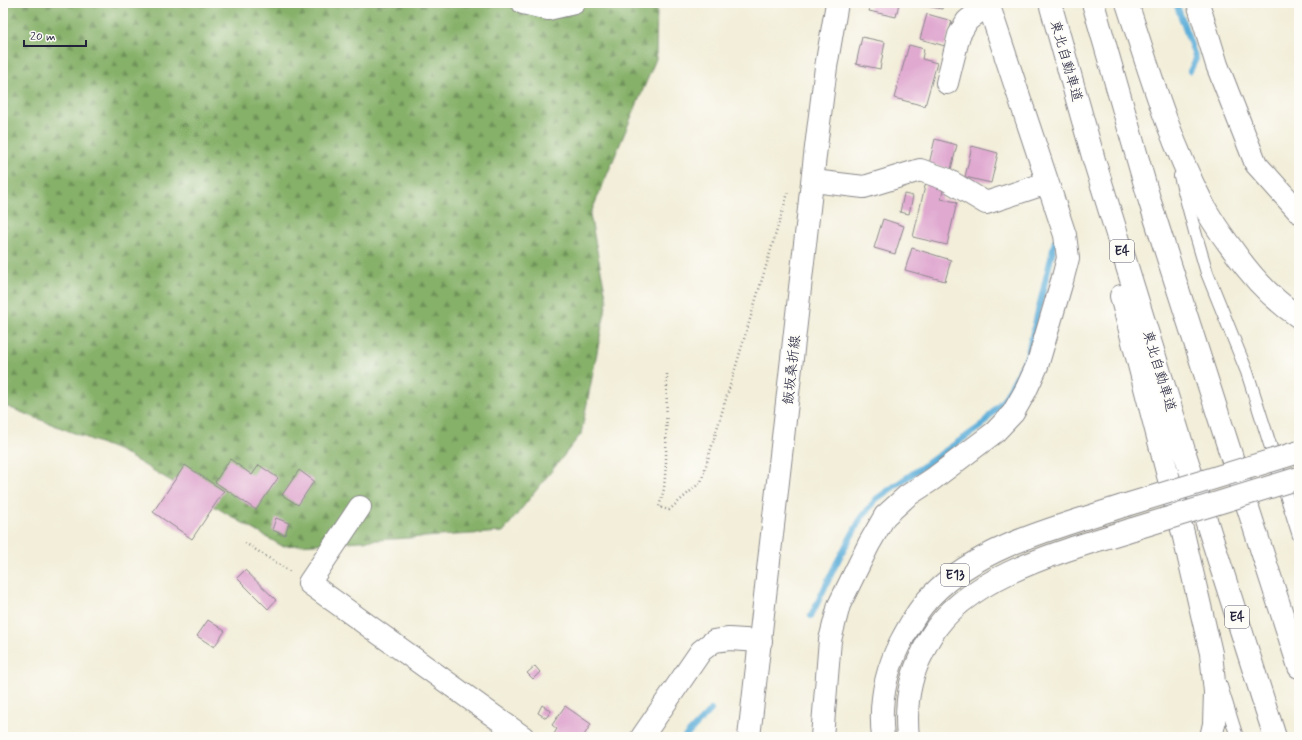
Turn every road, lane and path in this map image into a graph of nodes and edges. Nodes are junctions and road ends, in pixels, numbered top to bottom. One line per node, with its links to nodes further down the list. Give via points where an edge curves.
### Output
1 (523, 3): 2 (main road, via 548,9)
2 (574, 3)
3 (837, 3): 12 (main road, 飯坂桑折線, via 826,67)
4 (988, 3): 10 (main road, via 968,21 959,35); 13 (main road)
5 (1038, 3): 25 (main road, via 1112,258 1181,525)
6 (1050, 3): 35 (main road, 東北自動車道 / E4, via 1094,160)
7 (1093, 3): 26 (main road, via 1150,202)
8 (1127, 3): 11 (main road)
9 (1198, 3): 15 (main road, via 1217,65 1256,164)
10 (947, 83)
11 (1167, 124): 16 (main road, via 1202,203 1221,234 1268,292); 21 (lane, via 1207,273 1247,372)
12 (813, 181): 13 (main road, via 864,187 920,170 946,178 986,203); 24 (main road, 飯坂桑折線)
13 (1047, 183): 30 (main road, via 1065,235 1068,258 1036,366 1013,413 995,432 907,496 886,516 869,544 839,605 830,640)
14 (790, 187): 17 (path, via 702,482 669,510 659,507 666,469)
15 (1299, 212)
16 (1299, 317)
17 (667, 374)
18 (1299, 452): 31 (main road, E13, bridge, via 1024,539 988,555 956,574 932,595 910,622 895,653 884,685 881,719)
19 (1299, 478): 32 (main road, bridge, via 1059,553 1001,576 969,596 948,615 932,635 916,665 909,693)
20 (360, 508): 23 (main road)
21 (1299, 536)
22 (245, 543): 23 (path)
23 (309, 583): 27 (main road)
24 (761, 641): 28 (main road, via 714,641 701,651); 29 (main road, 飯坂桑折線)
25 (1211, 653): 33 (main road, via 1215,692); 34 (lane)
26 (1299, 666)
27 (523, 737)
28 (642, 737)
29 (749, 737)
30 (822, 737)
31 (883, 737)
32 (908, 737)
33 (1211, 737)
34 (1237, 737)
35 (1275, 737)

